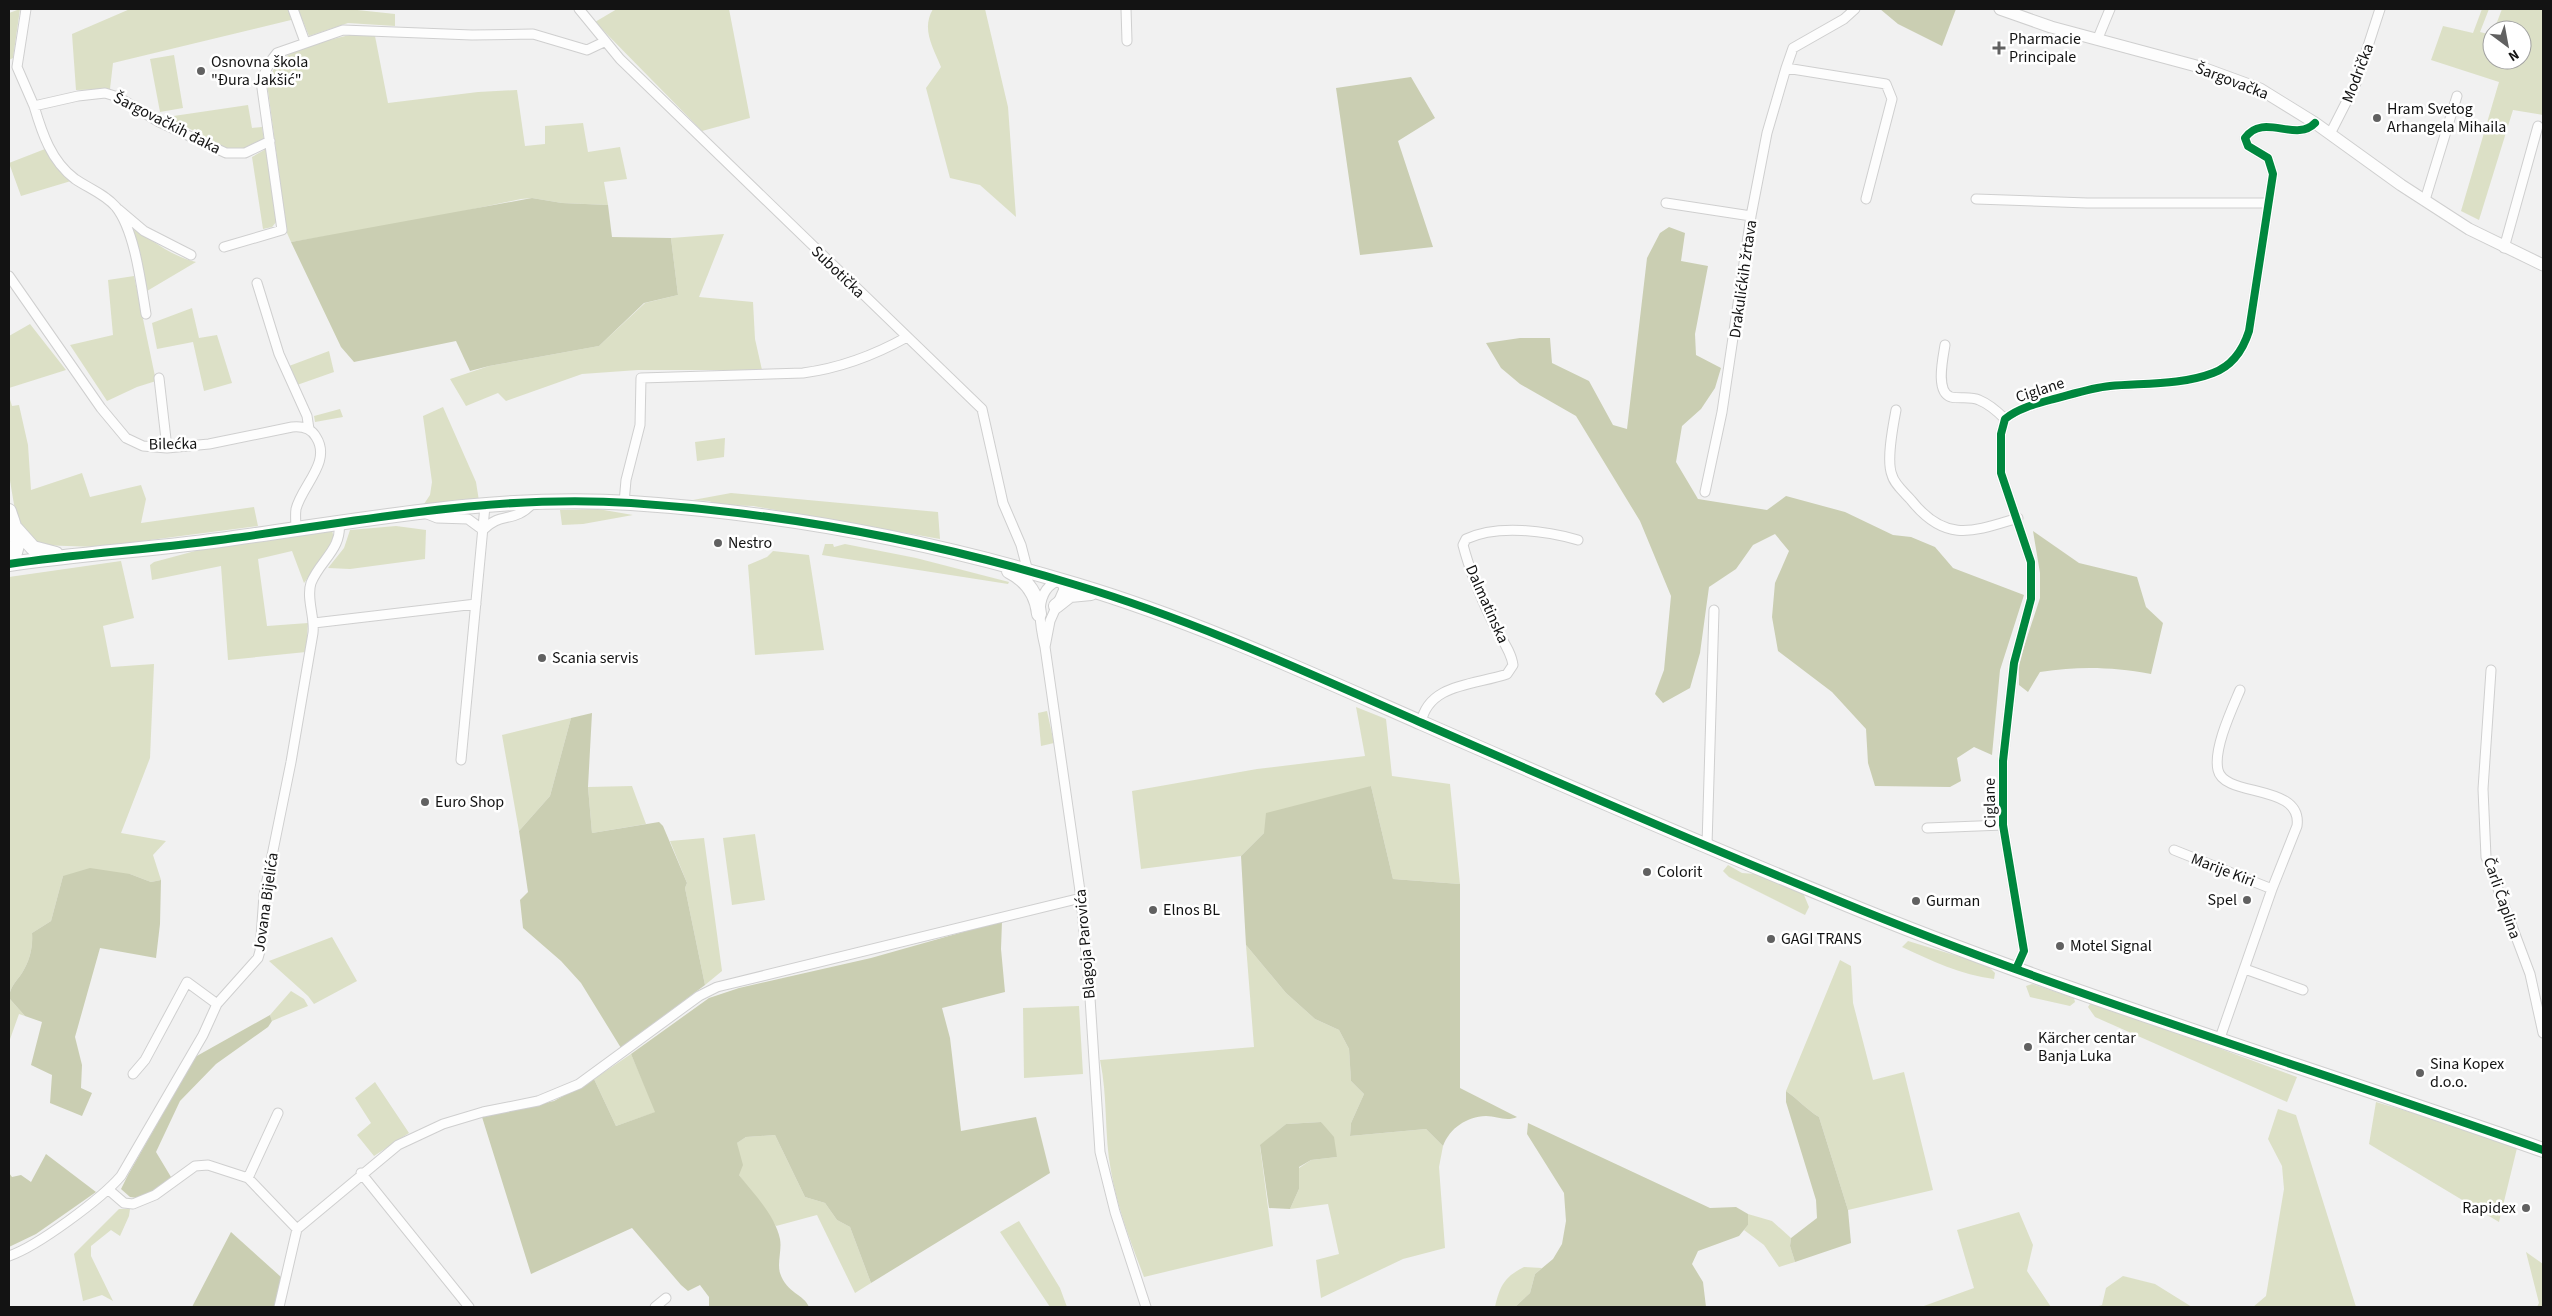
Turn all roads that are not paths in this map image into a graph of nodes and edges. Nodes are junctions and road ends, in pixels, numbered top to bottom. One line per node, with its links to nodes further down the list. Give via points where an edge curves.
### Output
1 (26, 9): 15 (street, via 17,67)
2 (293, 9): 11 (street)
3 (579, 9): 12 (street, Subotička)
4 (1126, 9): 10 (street)
5 (1855, 9): 13 (street, Drakulićkih žrtava, via 1844,19 1793,48)
6 (2002, 9): 9 (street, Šargovačka, via 2052,27)
7 (2110, 9): 9 (street)
8 (2380, 9): 18 (street, Modrička, via 2356,83)
9 (2098, 38): 16 (street, Šargovačka, via 2250,85 2269,93)
10 (1127, 41)
11 (304, 42): 12 (street, via 355,29 472,36 534,34 587,50); 19 (street, via 278,53 261,80)
12 (604, 42): 34 (street, Subotička)
13 (1786, 68): 21 (street, via 1886,84 1892,100); 26 (street, Drakulićkih žrtava, via 1767,133)
14 (2457, 96): 22 (street)
15 (34, 106): 19 (street, Šargovačkih đaka, via 105,93 226,153 245,153); 25 (street, via 44,140 59,163 72,177 100,193)
16 (2315, 123): 18 (street, Šargovačka); 23 (street, Ciglane, via 2302,131 2258,128 2245,138 2248,146 2271,163 2273,174)
17 (2538, 126): 28 (street)
18 (2330, 134): 22 (street, Šargovačka, via 2377,170)
19 (270, 141): 27 (street, via 282,230)
20 (1976, 199): 23 (street, via 2087,203)
21 (1866, 200)
22 (2425, 200): 28 (street, Šargovačka)
23 (2268, 202): 38 (street, Ciglane, via 2248,331 2242,350 2236,357 2214,373 2074,393 2026,408)
24 (1666, 203): 26 (street)
25 (116, 208): 29 (street, via 144,231); 33 (street, via 134,253)
26 (1751, 216): 41 (street, Drakulićkih žrtava, via 1722,412)
27 (224, 247)
28 (2504, 248): 30 (street, Šargovačka)
29 (191, 255)
30 (2543, 265)
31 (9, 276): 40 (street, Bilećka, via 101,408 126,438 143,446)
32 (256, 283): 39 (street, via 279,354 307,416)
33 (146, 314)
34 (907, 337): 42 (street, via 876,354 823,370 641,378 640,425 626,480); 56 (street, Subotička, via 982,409 1000,495)
35 (1945, 345): 38 (street, via 1942,386 1945,393 1977,399)
36 (159, 378): 40 (street)
37 (1896, 410): 47 (street, via 1890,445 1892,476 1916,507 1945,530 1980,530)
38 (2005, 419): 47 (street, Ciglane, via 2000,434 2001,473)
39 (309, 429): 40 (street, Bilećka, via 292,427 208,444); 49 (street, via 320,443 321,453 317,469 296,509)
40 (167, 448)
41 (1705, 492)
42 (624, 502): 43 (main road); 54 (main road, via 845,528)
43 (533, 503): 44 (main road); 51 (street, via 524,513 496,519)
44 (485, 506): 45 (main road); 51 (street)
45 (420, 510): 48 (main road); 51 (street, via 437,518 468,519)
46 (9, 511): 50 (main road)
47 (2018, 518): 69 (street, Ciglane, via 2031,562 2031,599 2014,662 2008,704 2003,761)
48 (339, 521): 49 (main road); 63 (street, Jovana Bijelića, via 339,540 310,589)
49 (296, 529): 53 (main road, via 143,550)
50 (16, 530): 53 (main road, via 33,548); 55 (main road, via 18,547)
51 (483, 530): 59 (street)
52 (1578, 540): 67 (street, Dalmatinska, via 1563,535 1511,532 1492,532 1466,539 1463,545 1470,569 1513,665 1507,674 1438,695 1425,708)
53 (64, 556): 55 (main road)
54 (988, 561): 56 (main road); 62 (main road, via 1016,574 1027,584 1036,597)
55 (9, 564)
56 (1028, 572): 57 (main road)
57 (1061, 580): 58 (main road); 60 (street, Blagoja Parovića, via 1064,589); 62 (street, via 1047,590)
58 (1112, 598): 60 (main road, via 1078,593 1065,597); 67 (main road, via 1231,639)
59 (476, 604): 63 (street); 68 (street)
60 (1056, 606): 64 (street, Blagoja Parovića)
61 (1714, 610): 71 (street)
62 (1039, 614): 64 (street)
63 (314, 624): 78 (street, Jovana Bijelića, via 264,895 260,951 253,966)
64 (1045, 646): 74 (street, Blagoja Parovića)
65 (2491, 670): 79 (street, Čarli Čaplina, via 2483,789 2486,858 2530,974)
66 (2240, 690): 73 (street, Marije Kiri, via 2218,755 2218,770 2222,778 2294,806 2298,816)
67 (1421, 723): 71 (main road)
68 (461, 760)
69 (2003, 825): 70 (street); 75 (street, Ciglane, via 2024,951)
70 (1927, 828)
71 (1707, 845): 75 (main road, via 1939,942)
72 (2174, 850): 73 (street, Marije Kiri)
73 (2272, 889): 76 (street, Marije Kiri)
74 (1081, 898): 84 (street, via 717,987 692,1001 579,1084 538,1101 443,1124 398,1144); 93 (street, Blagoja Parovića, via 1100,1152)
75 (2016, 969): 80 (main road)
76 (2245, 969): 77 (street); 80 (street, Marije Kiri)
77 (2302, 990)
78 (218, 1004): 81 (street, via 186,982 145,1060); 86 (street, Jovana Bijelića, via 130,1162)
79 (2543, 1033)
80 (2220, 1038): 83 (main road)
81 (133, 1074)
82 (278, 1112): 85 (street)
83 (2543, 1150)
84 (361, 1174): 87 (street); 91 (street)
85 (248, 1178): 86 (street, via 208,1165 191,1169 155,1194 133,1204 124,1203); 87 (street)
86 (109, 1190): 88 (street, Jovana Bijelića, via 44,1237)
87 (297, 1229): 90 (street)
88 (9, 1256)
89 (666, 1298): 92 (street)
90 (279, 1307)
91 (469, 1307)
92 (655, 1307)
93 (1146, 1307)

